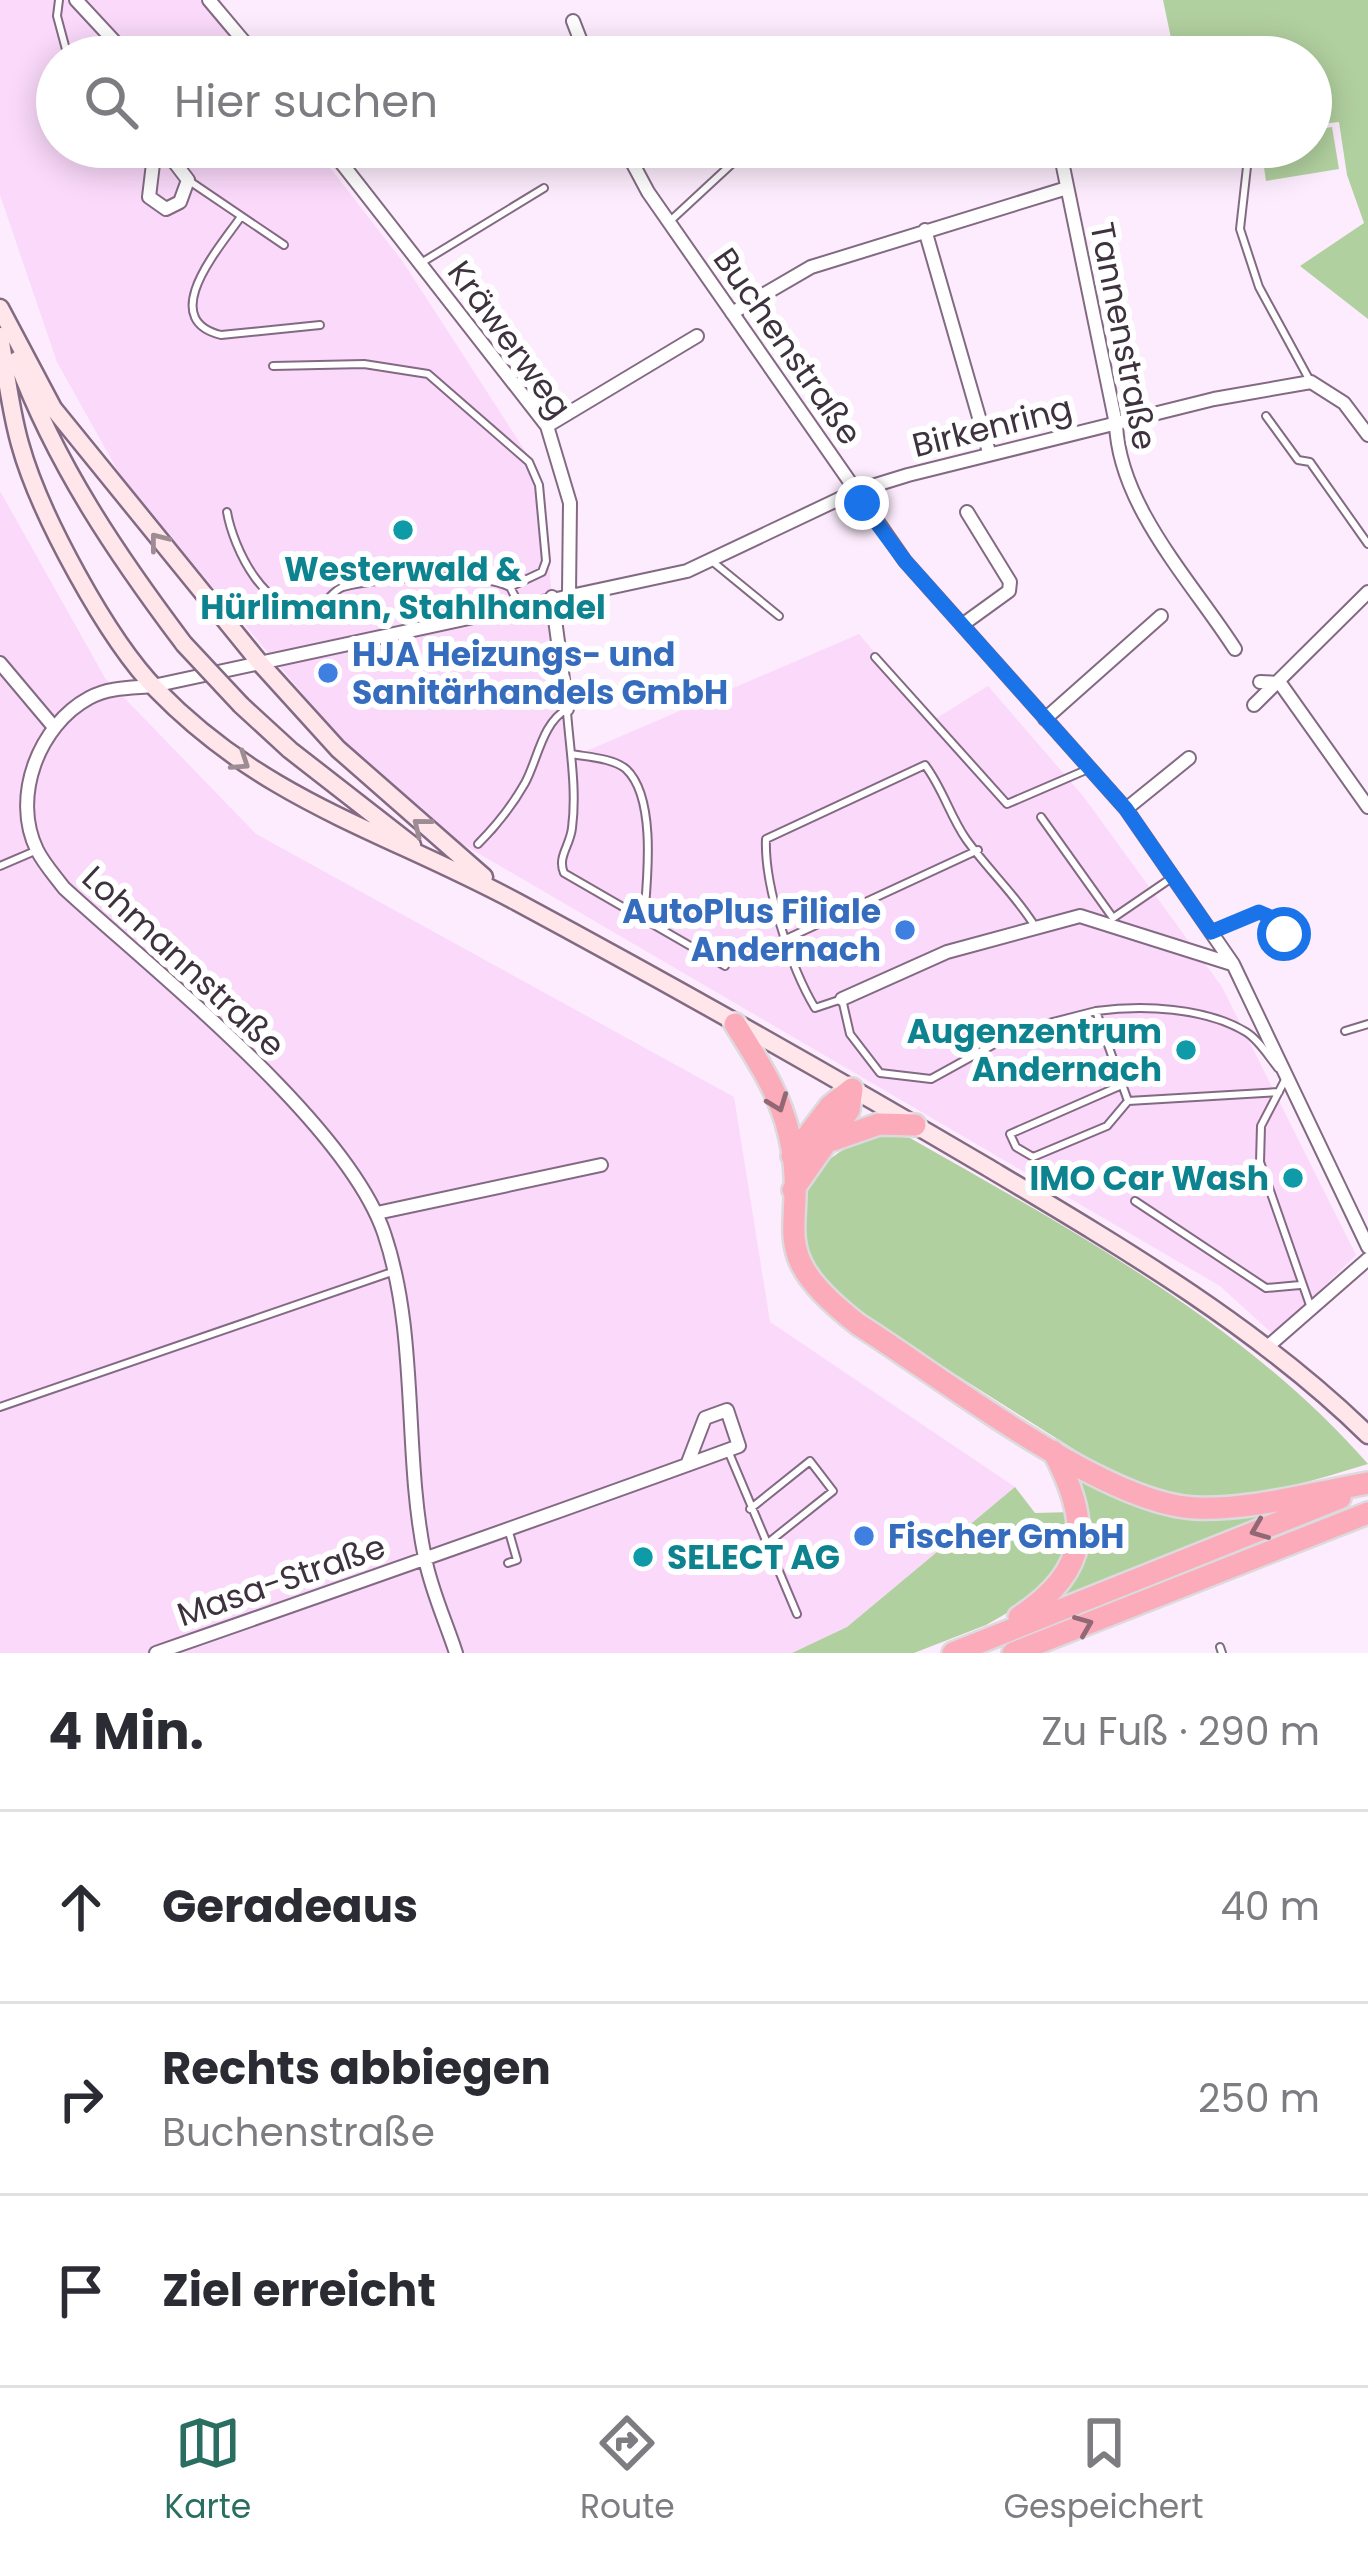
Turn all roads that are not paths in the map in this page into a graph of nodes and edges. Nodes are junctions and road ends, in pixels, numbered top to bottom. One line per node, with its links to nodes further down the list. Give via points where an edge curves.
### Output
1 (59, 0): 5 (lane)
2 (76, 0): 6 (street)
3 (209, 0): 7 (street)
4 (574, 21): 8 (street)
5 (62, 36)
6 (109, 36)
7 (239, 36)
8 (579, 36)
9 (153, 168): 16 (street, via 149,197 157,206 180,202)
10 (179, 168): 16 (street)
11 (345, 168): 23 (street, Kräwerweg)
12 (637, 168): 20 (street, Buchenstraße)
13 (727, 168): 20 (lane)
14 (1064, 168): 18 (street, Tannenstraße)
15 (1247, 168): 30 (lane, via 1240,229 1259,286)
16 (188, 180): 19 (lane)
17 (544, 188): 23 (lane)
18 (1067, 188): 21 (street); 32 (street, Tannenstraße)
19 (240, 218): 22 (lane); 26 (lane, via 198,278 196,318 221,335)
20 (669, 222): 25 (street, Buchenstraße)
21 (925, 230): 25 (street, via 811,267); 35 (street)
22 (284, 245)
23 (421, 262): 33 (street, Kräwerweg)
24 (0, 311): 52 (main road, one-way to 24, via 52,408); 69 (main road, bridge, via 37,414 74,482 184,644 290,750)
25 (732, 313): 36 (street, Buchenstraße)
26 (320, 325)
27 (0, 336): 55 (main road, via 20,445 64,549)
28 (697, 336): 33 (street)
29 (274, 366): 41 (lane, via 385,365 428,374 512,444 536,473 546,561 542,572)
30 (1311, 382): 32 (street, Birkenring); 34 (street)
31 (1266, 416): 39 (lane)
32 (1116, 424): 35 (street, Birkenring); 49 (street, Tannenstraße, via 1118,460 1138,498)
33 (547, 426): 43 (street, Kräwerweg, via 570,503)
34 (1368, 434)
35 (989, 452): 36 (street, Birkenring)
36 (856, 491): 40 (street, Birkenring); 48 (street, Buchenstraße)
37 (227, 512): 41 (lane, via 255,578 301,608 350,587 472,578)
38 (967, 512): 48 (street, via 1010,581 1009,591)
39 (1368, 544)
40 (711, 559): 43 (street, Birkenring); 46 (lane)
41 (510, 587): 45 (lane)
42 (1368, 592): 54 (street)
43 (569, 594): 44 (street, Birkenring)
44 (552, 597): 45 (street, Birkenring); 57 (street)
45 (519, 604): 52 (street, Birkenring)
46 (779, 616)
47 (1161, 616): 58 (street)
48 (962, 625): 58 (street, Buchenstraße)
49 (1235, 649)
50 (874, 657): 62 (lane, via 1007,803)
51 (0, 662): 59 (street)
52 (260, 663): 55 (street, Birkenring); 72 (main road, one-way to 52, via 394,803)
53 (1260, 682): 54 (street)
54 (1280, 683): 56 (street); 63 (street)
55 (153, 686): 59 (street, Birkenring, via 89,698); 69 (main road, one-way to 69, via 211,742 278,786)
56 (1253, 705)
57 (567, 709): 60 (lane); 66 (lane, via 549,727 499,824)
58 (1045, 719): 62 (street, Buchenstraße)
59 (53, 726): 67 (street, Lohmannstraße, via 29,783 27,819)
60 (571, 754): 73 (lane, via 618,765 636,784 649,856); 73 (lane, via 572,835 560,867)
61 (1189, 758): 64 (street)
62 (1090, 769): 64 (street, Buchenstraße)
63 (1368, 807)
64 (1126, 809): 71 (street, Buchenstraße)
65 (1041, 817): 71 (lane, via 1113,918)
66 (478, 844)
67 (37, 850): 70 (lane); 96 (street, Lohmannstraße, via 64,888 332,1145)
68 (978, 850): 74 (lane); 77 (lane); 77 (lane, via 925,766 766,839 765,868)
69 (429, 858): 72 (main road)
70 (0, 866)
71 (1173, 877): 75 (street, Buchenstraße)
72 (512, 900): 82 (main road)
73 (644, 919): 79 (lane)
74 (1036, 928): 78 (street, via 1080,916); 80 (street, via 947,952)
75 (1211, 932): 76 (lane, via 1259,912); 78 (street, Buchenstraße)
76 (1284, 934)
77 (788, 938): 80 (lane, via 815,1008)
78 (1233, 964): 85 (street, Buchenstraße)
79 (725, 966)
80 (842, 999): 81 (lane, via 850,1034 880,1073 931,1079 1018,1031)
81 (1096, 1011): 85 (lane, via 1210,1017 1250,1034); 86 (lane)
82 (735, 1024): 87 (main road); 92 (highway, one-way to 92, via 774,1091)
83 (1368, 1024): 84 (lane)
84 (1345, 1030)
85 (1286, 1078): 88 (lane); 97 (street, Buchenstraße)
86 (1122, 1085): 89 (lane); 89 (lane, via 1010,1134 1033,1157 1107,1126)
87 (852, 1089): 90 (main road); 91 (highway, via 849,1110); 92 (highway)
88 (1279, 1092): 89 (lane); 100 (lane, via 1261,1126 1260,1162 1304,1276)
89 (1128, 1101)
90 (915, 1125): 91 (highway, via 855,1129); 102 (main road, via 1110,1240)
91 (827, 1143): 94 (highway)
92 (792, 1156): 94 (highway)
93 (601, 1166): 96 (street)
94 (792, 1191): 106 (highway, via 799,1262 831,1304)
95 (1135, 1201): 100 (lane, via 1266,1288)
96 (376, 1213): 99 (street, Lohmannstraße)
97 (1368, 1247)
98 (1368, 1259): 101 (street)
99 (392, 1272): 103 (lane); 113 (street, Lohmannstraße)
100 (1300, 1286): 101 (lane)
101 (1311, 1308): 102 (street)
102 (1265, 1349): 104 (main road)
103 (0, 1407)
104 (1363, 1430)
105 (728, 1450): 107 (street); 107 (street, via 739,1446 727,1410 705,1418); 109 (lane)
106 (1053, 1450): 108 (highway, via 1122,1487 1194,1508); 116 (highway, via 1076,1494 1078,1549 1039,1604)
107 (687, 1465): 111 (street)
108 (1368, 1485): 116 (highway, one-way to 116)
109 (750, 1509): 112 (lane); 112 (lane, via 810,1461 833,1491)
110 (1368, 1513): 120 (highway, one-way to 110)
111 (508, 1529): 113 (street); 114 (lane, via 517,1560)
112 (764, 1546): 115 (lane)
113 (425, 1559): 117 (street, Masa-Straße); 118 (street, Lohmannstraße)
114 (508, 1563)
115 (797, 1614)
116 (985, 1640): 119 (highway)
117 (156, 1653)
118 (456, 1653)
119 (953, 1653)
120 (1013, 1653)

